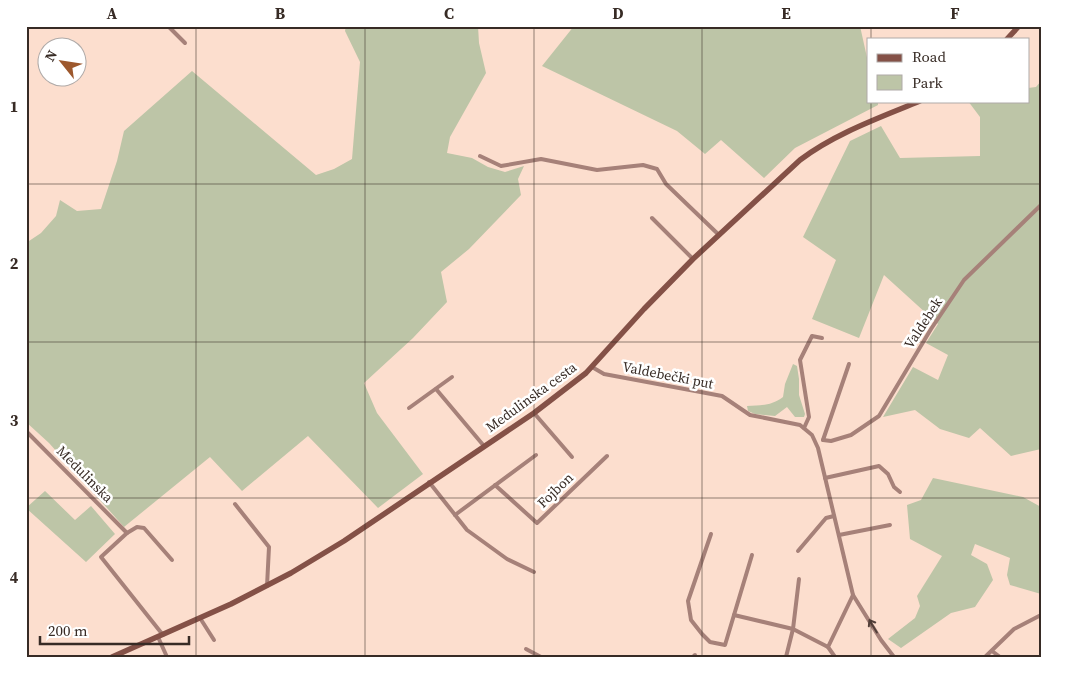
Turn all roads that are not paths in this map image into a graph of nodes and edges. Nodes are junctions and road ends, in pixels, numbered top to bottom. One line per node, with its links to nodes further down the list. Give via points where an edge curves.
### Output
1 (168, 26): 4 (street)
2 (1019, 26): 3 (main road)
3 (1008, 38)
4 (184, 43)
5 (918, 102): 9 (main road, Medulinska cesta, via 839,135 813,150)
6 (480, 156): 9 (street, via 501,166 541,159 597,170 643,165 656,169 666,184)
7 (1041, 205): 20 (street, Valdebek, via 964,280 879,416 851,435)
8 (652, 218): 10 (street)
9 (719, 235): 10 (main road, Medulinska cesta)
10 (693, 259): 13 (main road, Medulinska cesta)
11 (822, 338): 18 (street, via 812,336 800,360 809,417)
12 (849, 364): 20 (street)
13 (592, 367): 17 (main road, Medulinska cesta); 18 (street, Valdebečki put, via 604,374 722,396 750,415 795,423)
14 (452, 377): 15 (street)
15 (436, 389): 16 (street); 22 (street)
16 (409, 408)
17 (534, 413): 22 (main road, Medulinska cesta); 25 (street)
18 (804, 428): 21 (street)
19 (26, 432): 34 (street, Medulinska)
20 (823, 440): 21 (street)
21 (817, 444): 26 (street)
22 (484, 446): 27 (main road, Medulinska cesta)
23 (536, 455): 28 (street)
24 (607, 456): 28 (street, Fojbon, via 537,523)
25 (572, 457)
26 (825, 478): 29 (street, via 879,466); 32 (street)
27 (429, 482): 31 (street); 42 (main road, Medulinska cesta, via 317,558)
28 (495, 485): 31 (street)
29 (900, 492)
30 (235, 504): 42 (street, via 269,547)
31 (455, 515): 40 (street, via 482,542)
32 (834, 516): 36 (street); 37 (street, via 826,518)
33 (890, 525): 36 (street)
34 (127, 533): 39 (street, via 137,527 144,528); 48 (street, via 101,557)
35 (711, 534): 45 (street, via 688,601 691,620 710,642 725,645)
36 (839, 535): 43 (street)
37 (798, 552)
38 (752, 555): 45 (street)
39 (172, 560)
40 (534, 572)
41 (799, 579): 47 (street)
42 (267, 586): 46 (main road, Medulinska cesta)
43 (853, 594): 50 (street); 58 (street, one-way to 43)
44 (1041, 615): 52 (street, via 1014,629)
45 (734, 616): 47 (street)
46 (200, 618): 48 (main road, Medulinska cesta); 49 (street)
47 (793, 628): 50 (street); 56 (street)
48 (161, 636): 53 (main road, Medulinska cesta); 54 (street)
49 (214, 640)
50 (828, 647): 57 (street)
51 (526, 649): 55 (street)
52 (992, 651): 59 (street); 60 (street)
53 (112, 657)
54 (167, 657)
55 (541, 657)
56 (786, 657)
57 (836, 657)
58 (894, 657)
59 (985, 657)
60 (1000, 657)

